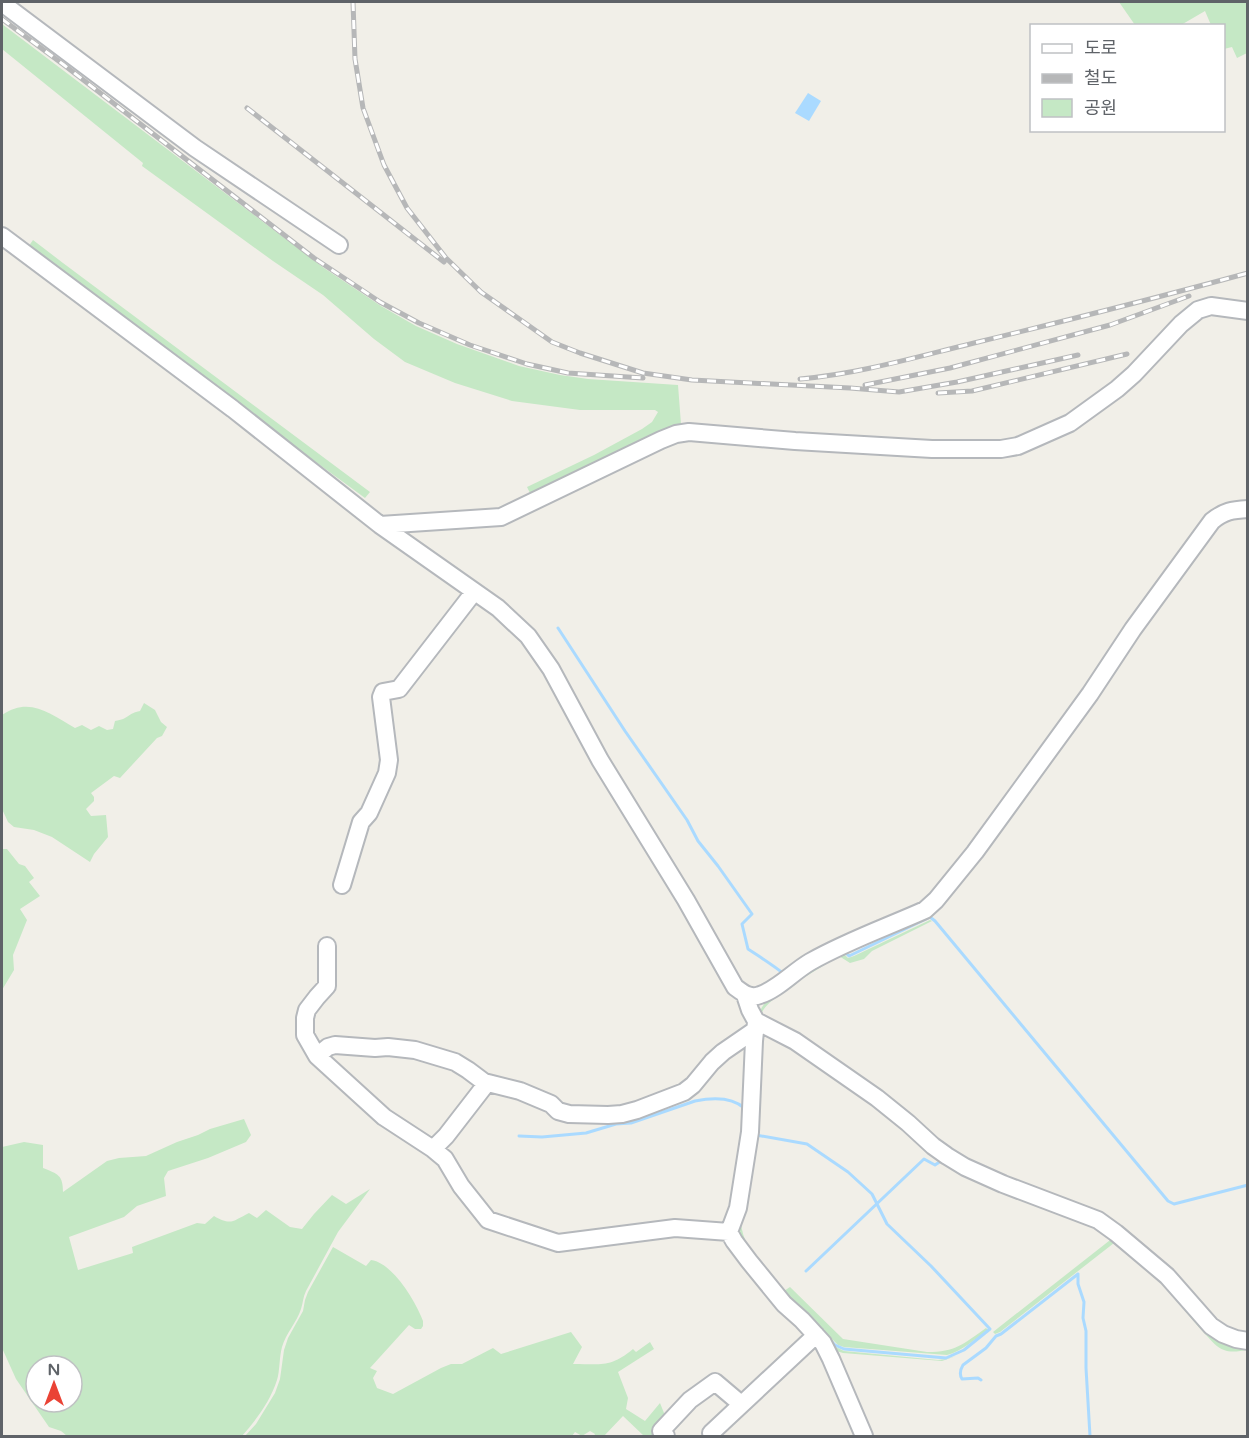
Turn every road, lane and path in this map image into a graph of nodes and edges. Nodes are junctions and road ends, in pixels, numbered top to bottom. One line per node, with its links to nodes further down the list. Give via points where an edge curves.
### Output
1 (2, 3): 3 (street, via 195,148)
2 (2, 236): 6 (street)
3 (339, 245)
4 (1248, 311): 6 (street, via 1211,306 1198,310 1117,389 1070,423 1018,446 932,449 689,432 661,440 501,517)
5 (1248, 510): 10 (street, via 1220,514 1212,522 975,852 936,900 925,910 811,962 775,988 752,997)
6 (380, 525): 7 (street)
7 (474, 592): 8 (street, via 399,689 382,692 387,773 361,822); 10 (street, via 498,608 537,648 727,975)
8 (342, 885)
9 (327, 946): 12 (street, via 327,986 305,1018 305,1035)
10 (745, 995): 11 (street)
11 (756, 1025): 13 (street, via 684,1092 622,1114 569,1114 519,1091); 15 (street, via 750,1132 738,1208); 17 (street, via 795,1041 820,1058 956,1161 1003,1184 1098,1220 1167,1276 1211,1326)
12 (317, 1056): 13 (street, via 335,1045 415,1050 455,1062); 14 (street, via 384,1118)
13 (487, 1083): 14 (street)
14 (434, 1149): 15 (street, via 488,1220 558,1243 675,1228)
15 (729, 1232): 16 (street, via 784,1304)
16 (816, 1335): 18 (street); 21 (street, via 831,1359)
17 (1248, 1341)
18 (741, 1404): 19 (street); 20 (street, via 715,1382 690,1400 661,1431)
19 (711, 1433)
20 (666, 1437)
21 (864, 1437)

